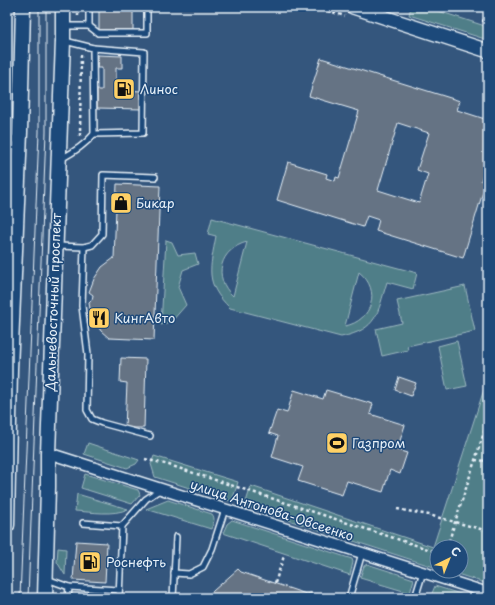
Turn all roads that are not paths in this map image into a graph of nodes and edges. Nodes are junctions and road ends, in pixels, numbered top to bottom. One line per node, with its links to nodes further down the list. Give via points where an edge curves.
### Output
1 (23, 7): 12 (main road)
2 (63, 7): 7 (main road, Дальневосточный проспект)
3 (89, 7): 8 (lane)
4 (147, 7): 8 (lane, via 147,33 98,33)
5 (353, 7): 6 (street)
6 (373, 10): 11 (street)
7 (63, 26): 8 (lane); 9 (main road, Дальневосточный проспект)
8 (89, 26)
9 (63, 41): 10 (lane); 15 (main road, Дальневосточный проспект)
10 (93, 48): 13 (lane); 13 (lane, via 144,52 143,133)
11 (488, 51)
12 (20, 132): 14 (lane); 19 (main road)
13 (94, 134): 15 (lane, via 76,150)
14 (7, 144)
15 (59, 160): 17 (main road, Дальневосточный проспект)
16 (155, 177): 18 (lane, via 103,175 102,234 92,245)
17 (56, 246): 18 (lane); 23 (main road, Дальневосточный проспект)
18 (84, 248): 22 (lane, via 82,306 88,354 87,410 92,419)
19 (11, 251): 20 (main road)
20 (10, 315): 21 (main road)
21 (8, 364): 27 (main road)
22 (150, 436)
23 (48, 453): 24 (street, улица Антонова-Овсеенко); 33 (main road, Дальневосточный проспект)
24 (162, 489): 25 (street, улица Антонова-Овсеенко); 28 (lane, via 146,499)
25 (225, 509): 30 (street, улица Антонова-Овсеенко); 32 (lane, via 212,549 203,567 189,574)
26 (83, 523): 28 (lane)
27 (7, 525)
28 (122, 526): 35 (lane)
29 (176, 537): 32 (lane)
30 (362, 553): 31 (street, улица Антонова-Овсеенко); 41 (lane)
31 (423, 572): 36 (street, улица Антонова-Овсеенко); 42 (lane)
32 (174, 573): 40 (lane)
33 (45, 578): 34 (lane); 37 (main road, Дальневосточный проспект)
34 (69, 587): 35 (lane); 38 (lane)
35 (119, 590): 39 (lane)
36 (488, 593)
37 (44, 598)
38 (68, 598)
39 (118, 598)
40 (173, 598)
41 (349, 598)
42 (415, 598)

